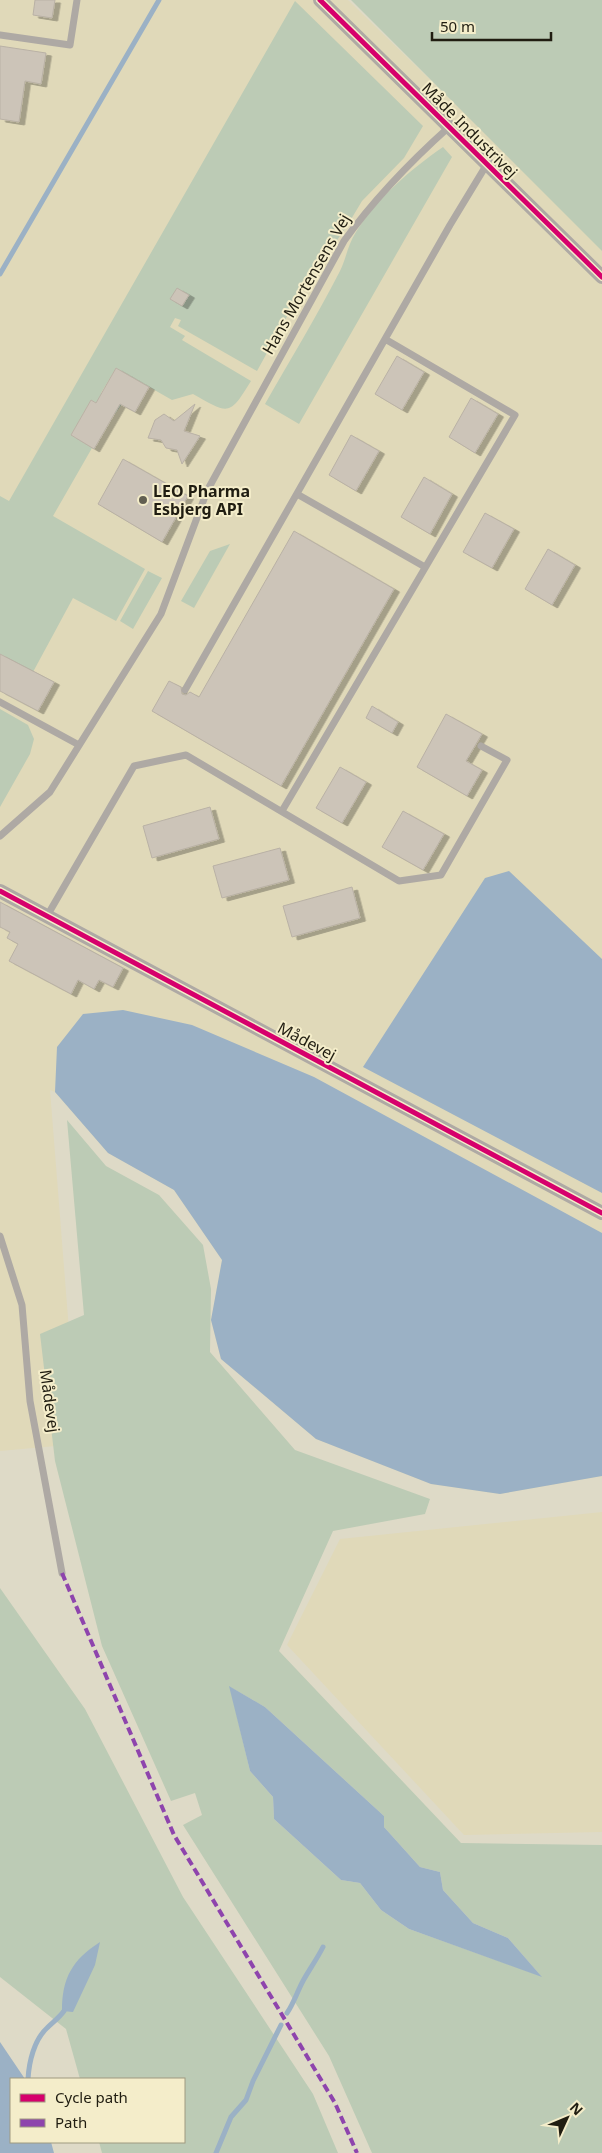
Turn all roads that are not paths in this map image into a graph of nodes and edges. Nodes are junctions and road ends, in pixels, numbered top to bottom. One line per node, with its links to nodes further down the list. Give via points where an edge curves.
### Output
1 (77, 0): 3 (lane, via 70,45)
2 (320, 0): 4 (street, Måde Industrivej)
3 (0, 35)
4 (449, 127): 5 (street, Måde Industrivej); 12 (lane, Hans Mortensens Vej, via 409,163 364,212 344,241 208,491 161,614)
5 (487, 164): 6 (street, Måde Industrivej); 7 (lane)
6 (602, 277)
7 (386, 339): 8 (lane); 9 (lane, via 515,415)
8 (297, 494): 9 (lane); 10 (lane)
9 (425, 567): 14 (lane)
10 (185, 690)
11 (0, 702): 12 (lane)
12 (79, 745): 15 (lane, Hans Mortensens Vej, via 50,792)
13 (481, 746): 14 (lane, via 507,760 441,875 399,881)
14 (282, 811): 17 (lane, via 186,755 134,766)
15 (0, 836)
16 (0, 891): 17 (street, Mådevej)
17 (47, 916): 18 (street, Mådevej)
18 (602, 1213)
19 (0, 1236): 20 (lane, Mådevej, via 22,1306 30,1401)
20 (62, 1572)

